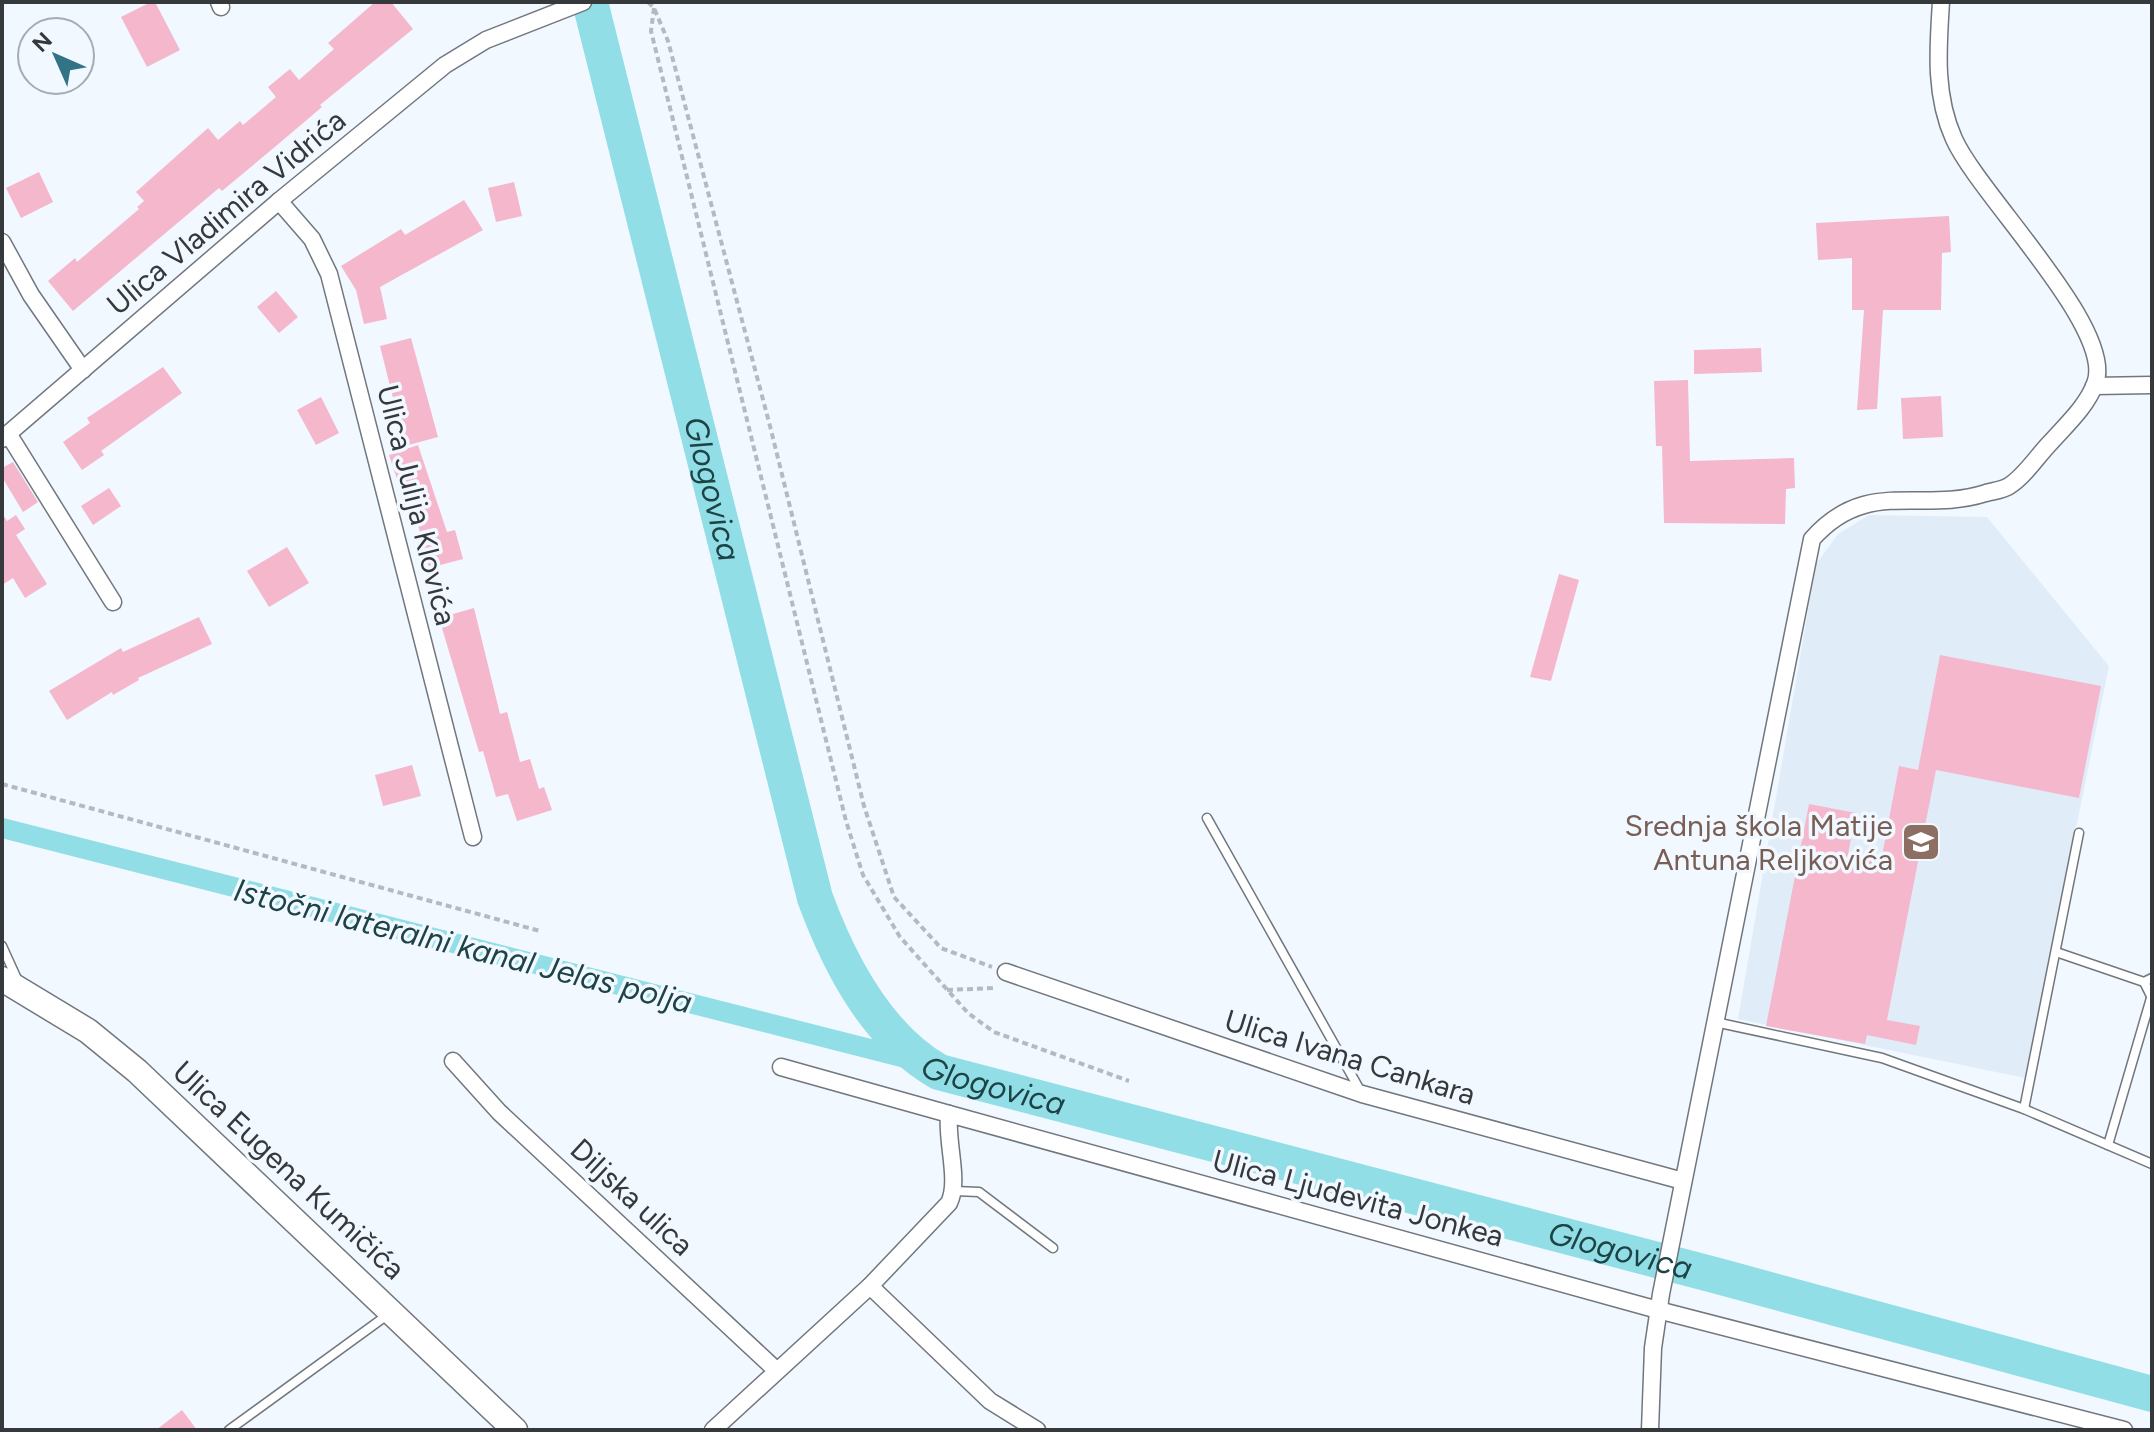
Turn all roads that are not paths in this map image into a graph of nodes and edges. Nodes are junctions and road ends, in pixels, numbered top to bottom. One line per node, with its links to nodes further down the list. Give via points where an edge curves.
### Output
1 (583, 2): 3 (street, Ulica Vladimira Vidrića, via 486,40 445,65)
2 (1941, 2): 7 (street, via 1939,95 1953,137 1980,184 2076,309 2098,361)
3 (279, 201): 5 (street, Ulica Vladimira Vidrića); 12 (street, Ulica Julija Klovića, via 312,239 329,274)
4 (2, 242): 5 (street)
5 (83, 370): 8 (street, Ulica Vladimira Vidrića)
6 (2152, 385): 7 (street)
7 (2094, 386): 19 (street, via 2009,486 1970,498 1864,502 1823,526 1812,539)
8 (5, 437): 9 (street, Ulica Vladimira Vidrića)
9 (113, 602)
10 (1207, 818): 22 (lane)
11 (2079, 833): 14 (lane)
12 (473, 837)
13 (2, 946): 17 (lane)
14 (2056, 952): 16 (lane); 23 (lane)
15 (1006, 972): 22 (street, Ulica Ivana Cankara)
16 (2148, 980): 18 (lane)
17 (12, 985): 32 (main road, Ulica Eugena Kumičića, via 88,1031 137,1071)
18 (2152, 998): 25 (lane)
19 (1715, 1022): 23 (lane, via 1882,1058); 27 (street)
20 (453, 1061): 33 (street, Diljska ulica, via 499,1112)
21 (781, 1067): 24 (street, Ulica Ljudevita Jonkea)
22 (1362, 1094): 27 (street, Ulica Ivana Cankara)
23 (2024, 1109): 25 (lane)
24 (949, 1114): 28 (street, via 946,1137); 31 (street, Ulica Ljudevita Jonkea)
25 (2108, 1145): 26 (lane)
26 (2152, 1164)
27 (1683, 1181): 31 (street)
28 (955, 1191): 29 (lane, via 979,1192); 30 (street, via 939,1216)
29 (1053, 1248)
30 (870, 1286): 33 (street); 38 (street, via 990,1401)
31 (1660, 1302): 34 (street, Ulica Ljudevita Jonkea); 39 (street)
32 (392, 1311): 35 (lane); 36 (main road, Ulica Eugena Kumičića)
33 (776, 1370): 37 (street)
34 (2067, 1424): 40 (street, Ulica Ljudevita Jonkea)
35 (229, 1430)
36 (515, 1430)
37 (713, 1430)
38 (1037, 1430)
39 (1650, 1430)
40 (2124, 1430)

